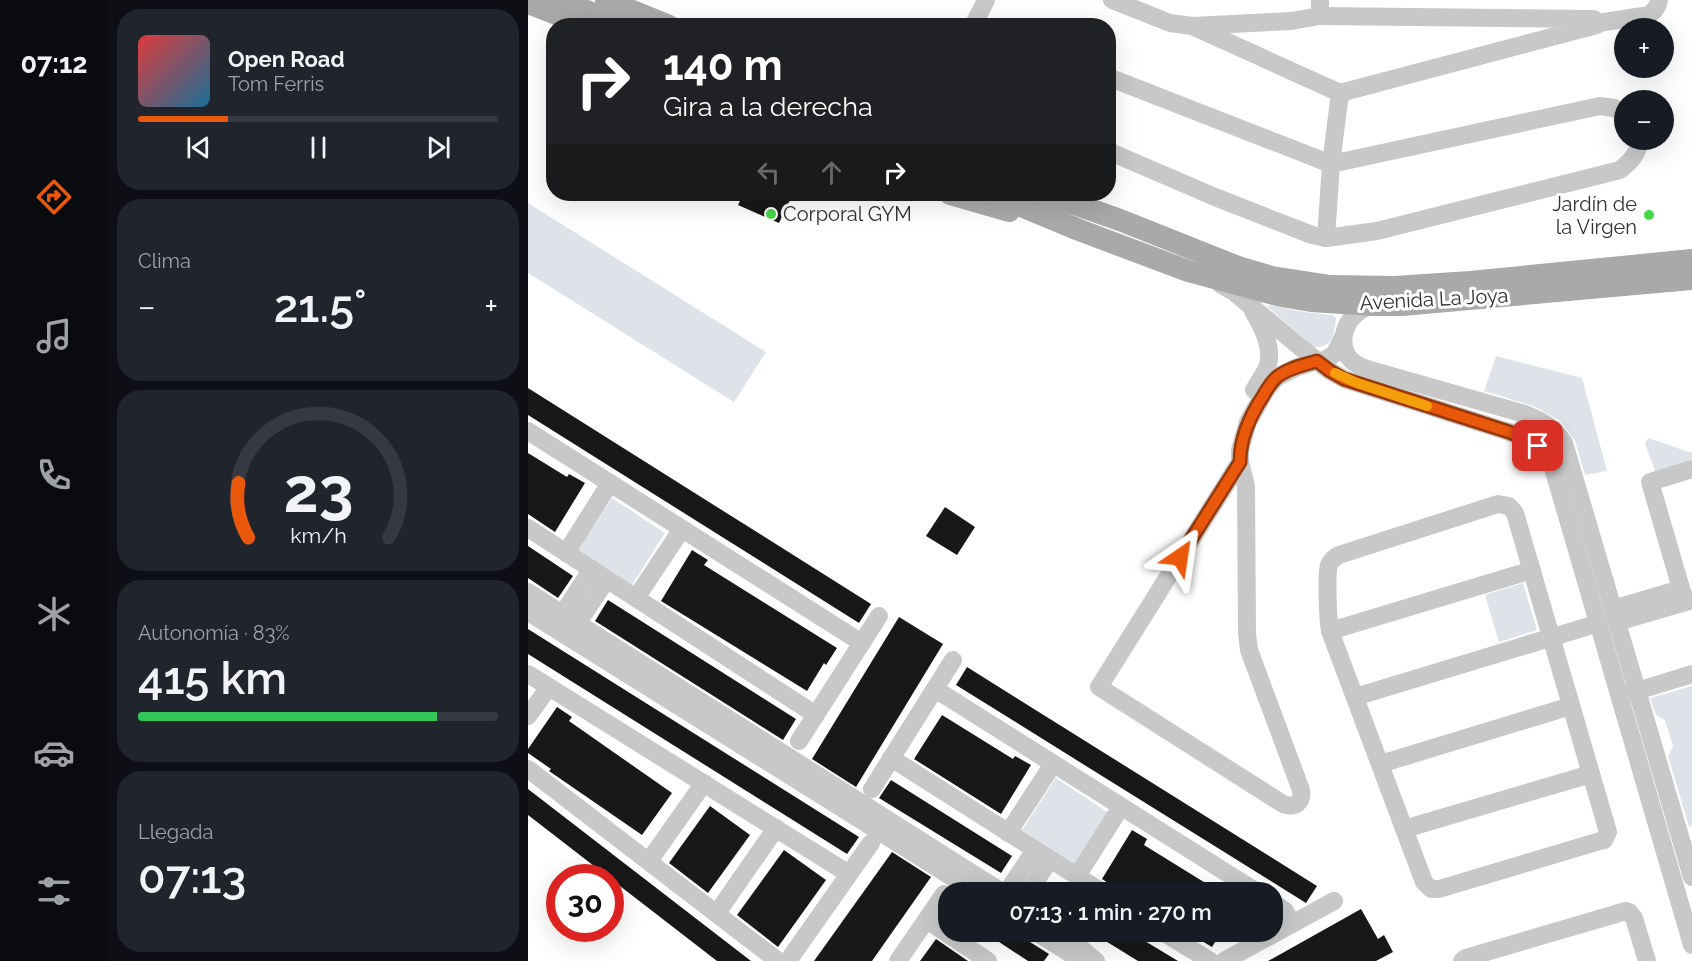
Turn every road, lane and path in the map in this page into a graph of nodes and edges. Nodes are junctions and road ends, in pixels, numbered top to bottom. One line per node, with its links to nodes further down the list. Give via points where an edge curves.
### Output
1 (537, 0): 14 (main road, via 534,12)
2 (560, 0): 10 (main road)
3 (606, 0): 11 (main road)
4 (986, 0): 12 (street)
5 (1112, 0): 15 (street, via 1170,23)
6 (1659, 0): 13 (street, via 1649,15)
7 (528, 3): 9 (main road)
8 (1320, 8): 13 (street, via 1594,19); 15 (street, via 1292,21)
9 (565, 18)
10 (604, 18)
11 (650, 18)
12 (979, 18)
13 (1598, 23): 17 (street)
14 (541, 24)
15 (1192, 26): 17 (street)
16 (1116, 79): 21 (street)
17 (1340, 93): 21 (street)
18 (1614, 108): 21 (street, via 1600,106)
19 (1638, 150): 28 (street, via 1620,170 1377,231)
20 (1116, 154): 28 (street)
21 (1331, 164): 28 (street)
22 (975, 201): 27 (main road)
23 (1009, 201): 27 (main road)
24 (1066, 201): 26 (main road)
25 (1079, 201): 26 (main road)
26 (1120, 220): 32 (main road, Avenida La Joya, via 1239,267 1272,277 1330,286 1395,287)
27 (1079, 230): 31 (main road, Avenida La Joya)
28 (1326, 238)
29 (1692, 253): 32 (main road)
30 (1692, 260): 32 (main road, Avenida La Joya)
31 (1188, 271): 35 (street, via 1218,283); 36 (main road, Avenida La Joya, via 1281,296)
32 (1655, 273): 33 (main road, Avenida La Joya); 34 (main road); 36 (main road, Avenida La Joya, via 1402,305)
33 (1692, 279)
34 (1692, 285)
35 (1247, 302): 38 (street); 42 (street, via 1262,328 1269,354 1268,366 1238,419)
36 (1373, 305): 37 (street, via 1354,315)
37 (1343, 337): 38 (street, via 1335,353); 39 (street, via 1351,360 1370,370)
38 (1317, 361): 40 (street, via 1344,379); 42 (street, via 1283,373 1272,382 1251,414)
39 (1505, 409): 40 (street); 55 (street, via 1545,423 1564,443)
40 (1501, 429): 55 (street, via 1538,446 1549,460)
41 (528, 431): 44 (street)
42 (1240, 456): 42 (street, via 1099,687 1289,806 1299,802 1301,790 1249,650 1246,486)
43 (1692, 470): 51 (street, via 1650,482)
44 (610, 483): 46 (street); 47 (street)
45 (528, 528): 47 (street)
46 (682, 529): 52 (street); 58 (street)
47 (566, 553): 49 (street)
48 (1532, 570): 57 (street); 57 (street, via 1515,513 1509,506 1498,504 1334,558 1328,568); 59 (street)
49 (599, 574): 52 (street); 56 (street)
50 (528, 592): 56 (street)
51 (1686, 597): 55 (street)
52 (636, 598): 68 (street)
53 (528, 612): 56 (street)
54 (879, 616): 58 (street)
55 (1608, 622): 59 (street); 65 (street)
56 (567, 624): 88 (street); 89 (street)
57 (1330, 631): 66 (street)
58 (862, 643): 68 (street)
59 (1553, 643): 66 (street); 67 (street)
60 (953, 660): 64 (street)
61 (528, 674): 63 (street)
62 (1692, 674): 65 (street)
63 (549, 687): 69 (street); 76 (street)
64 (935, 689): 71 (street); 72 (street)
65 (1629, 693): 87 (street); 103 (street)
66 (1355, 697): 73 (street)
67 (1571, 706): 73 (street); 75 (street)
68 (816, 715): 70 (street)
69 (528, 716)
70 (799, 741)
71 (891, 758): 77 (street); 81 (street)
72 (1053, 764): 78 (street); 81 (street)
73 (1380, 764): 80 (street)
74 (528, 769): 84 (street)
75 (1591, 774): 80 (street); 80 (street, via 1608,832 1604,840 1439,889 1431,889 1424,882)
76 (704, 783): 79 (street); 84 (street)
77 (872, 789)
78 (1121, 807): 86 (street); 93 (street)
79 (776, 828): 85 (street); 97 (street)
80 (1404, 829)
81 (1008, 833): 83 (street)
82 (871, 843): 85 (street)
83 (1042, 854): 86 (street); 90 (street); 91 (street)
84 (649, 861): 97 (street)
85 (849, 874): 106 (street)
86 (1077, 876): 92 (street)
87 (1692, 877)
88 (961, 882)
89 (986, 882)
90 (1016, 882)
91 (1032, 882)
92 (1086, 882)
93 (1241, 882)
94 (1334, 901): 99 (street)
95 (938, 903): 98 (street)
96 (1283, 909): 99 (street)
97 (717, 913): 105 (street)
98 (927, 920): 107 (street); 108 (street)
99 (1292, 924): 110 (street)
100 (1052, 942): 104 (street)
101 (1066, 942): 104 (street)
102 (1179, 942): 109 (street)
103 (1692, 945)
104 (1078, 958)
105 (778, 961)
106 (788, 961)
107 (898, 961)
108 (988, 961)
109 (1210, 961)
110 (1224, 961)
111 (1462, 961): 112 (street, via 1626,911 1634,918)
112 (1647, 961)

